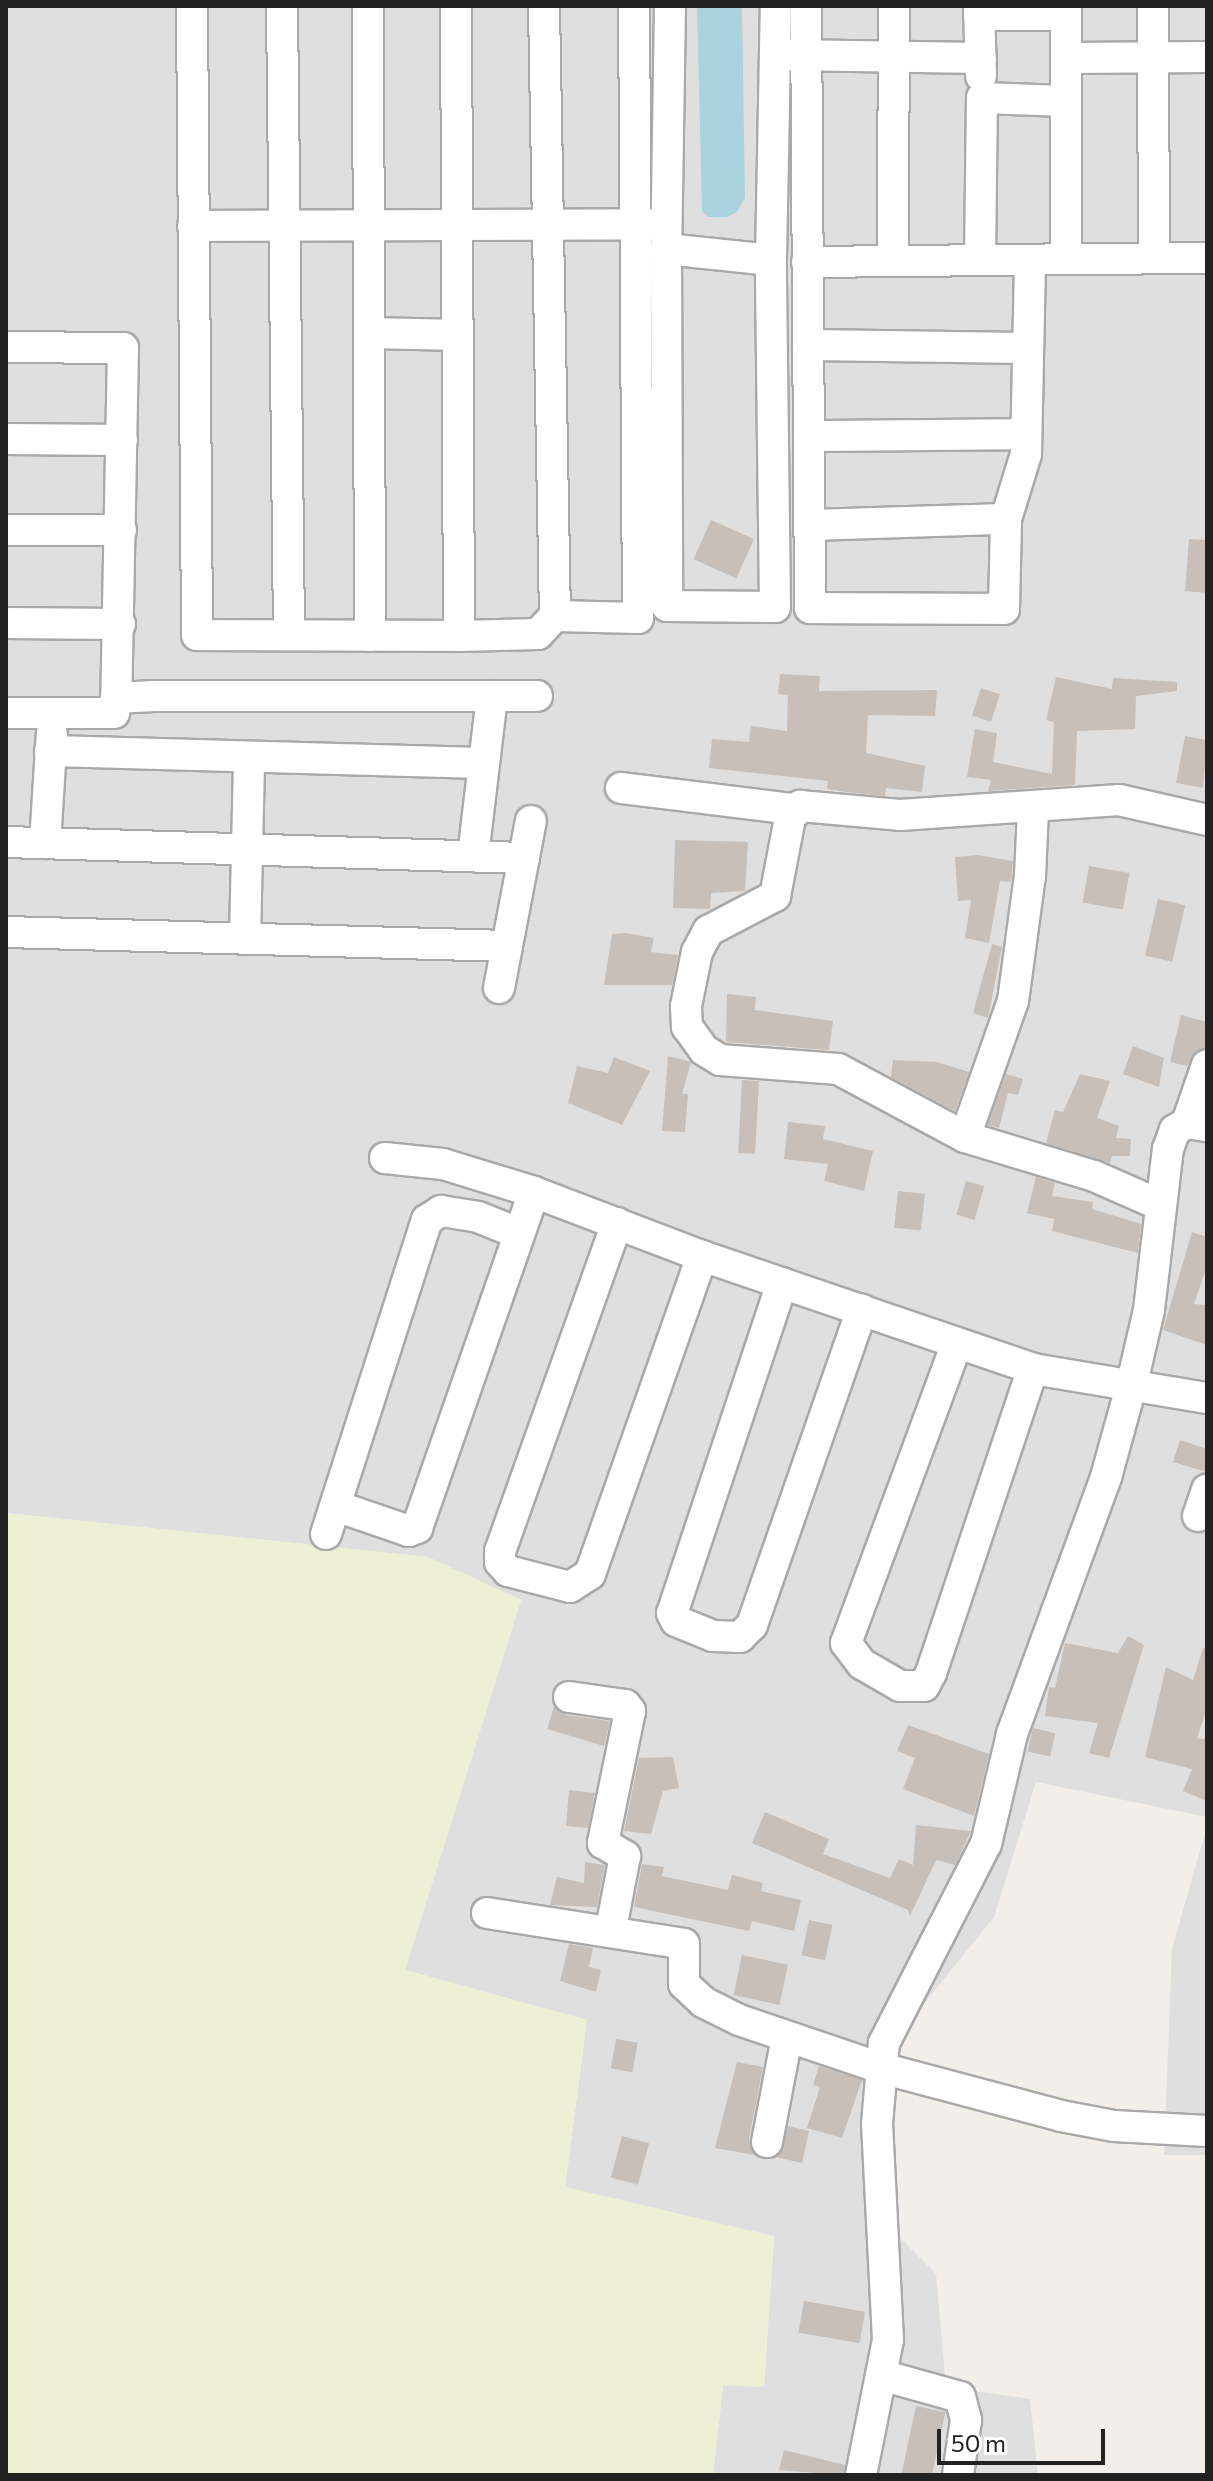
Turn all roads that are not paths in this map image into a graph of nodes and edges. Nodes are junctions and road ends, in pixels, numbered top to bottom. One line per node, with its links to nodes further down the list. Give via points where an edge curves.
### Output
1 (192, 6): 27 (street)
2 (282, 6): 23 (street)
3 (368, 6): 24 (street)
4 (456, 6): 25 (street)
5 (544, 6): 26 (street)
6 (634, 6): 28 (street)
7 (670, 6): 28 (street)
8 (776, 6): 14 (street)
9 (806, 6): 15 (street)
10 (894, 6): 16 (street)
11 (1153, 6): 17 (street)
12 (1066, 10): 13 (street); 20 (street)
13 (979, 11): 19 (street)
14 (775, 55): 15 (street); 31 (street)
15 (806, 55): 16 (street); 36 (street)
16 (894, 56): 19 (street); 35 (street)
17 (1153, 57): 18 (street); 20 (street); 29 (street)
18 (1207, 57)
19 (981, 58): 21 (street)
20 (1066, 58): 22 (street)
21 (982, 98): 22 (street); 33 (street)
22 (1066, 101): 32 (street)
23 (284, 225): 24 (street); 27 (street); 53 (street)
24 (372, 225): 25 (street); 37 (street)
25 (458, 225): 26 (street); 38 (street)
26 (547, 225): 28 (street); 50 (street)
27 (193, 226): 53 (street, via 197,635)
28 (657, 233): 31 (street); 31 (street, via 667,606 775,607); 50 (street, via 638,618)
29 (1154, 258): 30 (street); 32 (street)
30 (1207, 258)
31 (771, 259)
32 (1066, 259): 34 (street)
33 (980, 260): 34 (street); 35 (street)
34 (1030, 260): 41 (street)
35 (893, 261): 36 (street)
36 (807, 262): 39 (street)
37 (372, 333): 38 (street); 54 (street)
38 (458, 335): 55 (street)
39 (808, 345): 41 (street); 43 (street)
40 (6, 347): 45 (street, via 123,348)
41 (1028, 348): 42 (street)
42 (1026, 434): 43 (street); 46 (street, via 1026,454)
43 (809, 436): 47 (street)
44 (6, 439): 45 (street)
45 (122, 440): 49 (street)
46 (1006, 519): 47 (street); 47 (street, via 1004,609 810,608)
47 (810, 525)
48 (6, 530): 49 (street)
49 (121, 530): 52 (street)
50 (555, 616): 55 (street, via 538,634)
51 (6, 623): 52 (street)
52 (120, 624): 58 (street)
53 (289, 635): 54 (street)
54 (370, 636): 55 (street)
55 (459, 636)
56 (492, 696): 57 (street); 58 (street); 63 (street)
57 (537, 696)
58 (116, 698): 60 (street, via 114,713)
59 (6, 713): 60 (street)
60 (53, 713): 61 (street)
61 (50, 751): 62 (street); 70 (street)
62 (249, 757): 63 (street); 71 (street)
63 (484, 763): 72 (street)
64 (621, 788): 65 (street)
65 (793, 809): 66 (street, via 900,815); 80 (street, via 775,896 708,931 697,952 687,1027 704,1050 720,1060 838,1069)
66 (1033, 809): 67 (street, via 1119,800); 80 (street, via 1013,1001)
67 (1207, 820)
68 (531, 821): 73 (street)
69 (6, 842): 70 (street)
70 (45, 843): 71 (street)
71 (247, 849): 72 (street); 75 (street)
72 (473, 856): 73 (street)
73 (524, 858): 76 (street)
74 (6, 932): 75 (street)
75 (245, 939): 76 (street)
76 (507, 946): 77 (street)
77 (499, 988)
78 (1207, 1065): 79 (street)
79 (1197, 1124): 83 (street, via 1175,1130)
80 (965, 1137): 83 (street, via 1094,1176)
81 (385, 1158): 82 (street, via 443,1164)
82 (534, 1192): 84 (street); 85 (street)
83 (1160, 1205): 91 (street, via 1149,1310)
84 (617, 1223): 86 (street); 86 (street, via 500,1551 500,1562 508,1571 570,1587 590,1574)
85 (518, 1233): 85 (street, via 478,1217 441,1211 427,1220 331,1520 417,1528)
86 (702, 1256): 87 (street)
87 (782, 1283): 88 (street); 88 (street, via 672,1613 676,1621 713,1636 740,1637 752,1625)
88 (862, 1310): 89 (street)
89 (957, 1343): 90 (street); 90 (street, via 846,1643 862,1664 900,1686 924,1686 931,1673)
90 (1033, 1369): 91 (street)
91 (1132, 1383): 92 (street); 97 (street, via 1106,1477 1012,1734 986,1844 884,2043)
92 (1207, 1398)
93 (569, 1697): 95 (street, via 622,1704 630,1711 603,1843 625,1856)
94 (487, 1913): 95 (street)
95 (611, 1929): 96 (street, via 684,1944 688,1991 739,2020)
96 (787, 2037): 97 (street); 99 (street)
97 (881, 2068): 98 (street, via 1061,2116 1114,2126); 100 (street, via 877,2124 888,2306)
98 (1207, 2131)
99 (767, 2142)
100 (881, 2375): 101 (street); 102 (street, via 960,2397 966,2420)
101 (861, 2475)
102 (958, 2475)

